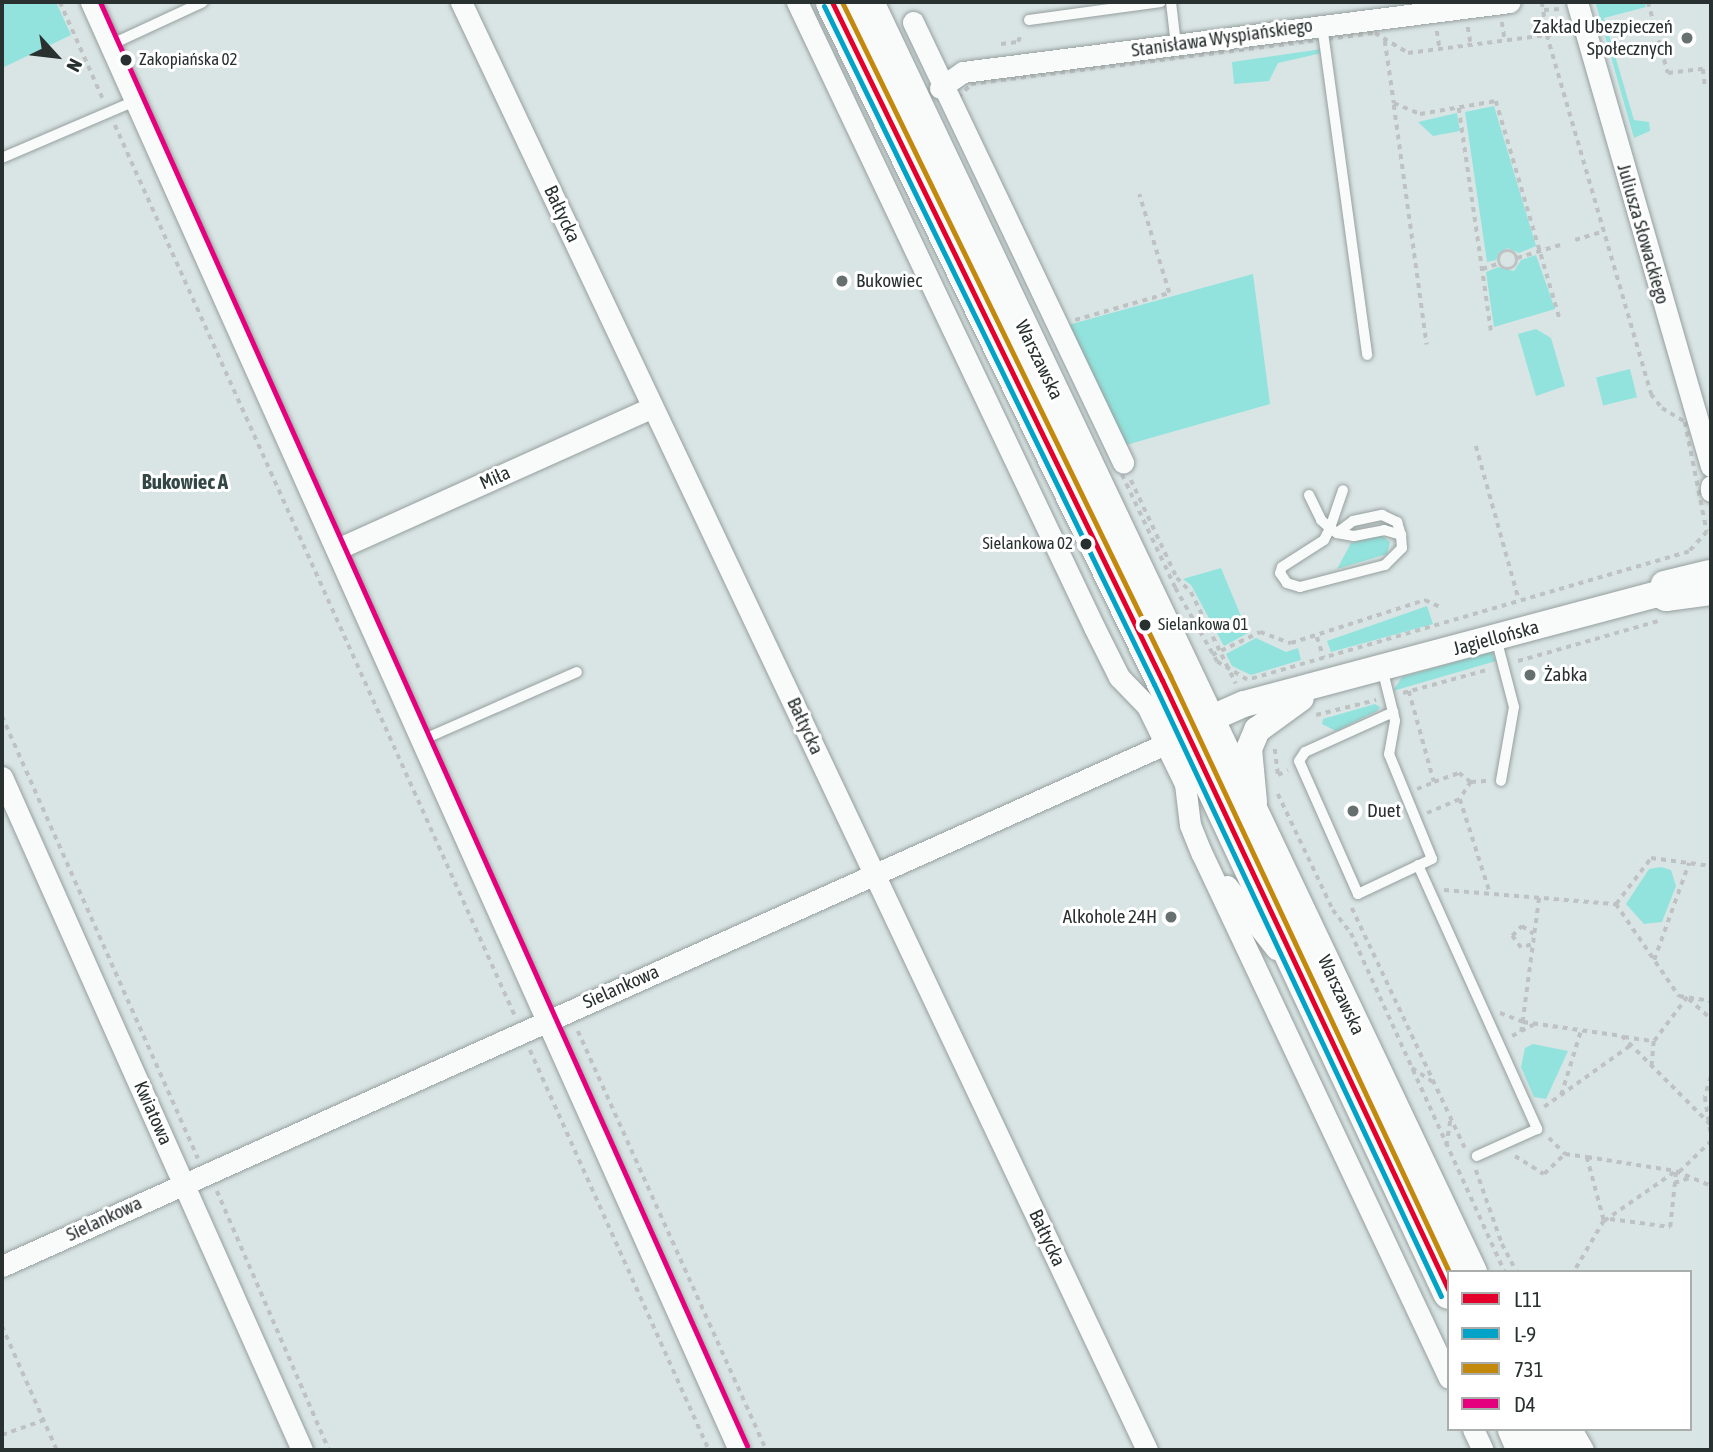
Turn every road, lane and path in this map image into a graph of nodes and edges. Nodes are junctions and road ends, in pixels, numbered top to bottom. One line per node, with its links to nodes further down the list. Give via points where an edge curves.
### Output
1 (60, 2): 33 (path)
2 (91, 2): 24 (street)
3 (203, 2): 24 (lane)
4 (461, 2): 48 (street, Bałtycka)
5 (797, 2): 76 (street, via 1100,639 1119,677 1147,706)
6 (831, 2): 77 (main road, Warszawska)
7 (867, 2): 73 (main road, Warszawska)
8 (1161, 2): 14 (lane)
9 (1171, 2): 25 (lane)
10 (1510, 2): 17 (street, Stanisława Wyspiańskiego)
11 (1542, 2): 19 (path)
12 (1577, 2): 51 (street, Juliusza Słowackiego)
13 (1648, 2): 28 (path, via 1668,73 1703,69)
14 (1028, 20): 23 (path, via 1018,42)
15 (912, 22): 29 (street)
16 (1503, 30): 22 (path)
17 (1323, 32): 21 (path, via 1375,33); 25 (street, Stanisława Wyspiańskiego); 47 (lane); 50 (path, via 971,85 961,92 960,107 1129,459)
18 (1469, 35): 26 (path)
19 (1548, 35): 22 (path); 36 (path)
20 (1438, 38): 27 (path)
21 (1385, 41): 27 (path, via 1408,53); 31 (path)
22 (1504, 41): 26 (path)
23 (1001, 44)
24 (110, 45): 30 (street)
25 (1175, 45): 29 (street, Stanisława Wyspiańskiego, via 963,72)
26 (1471, 45): 27 (path)
27 (1440, 49)
28 (1705, 86)
29 (940, 88): 50 (street)
30 (135, 101): 33 (lane); 56 (street)
31 (1394, 103): 32 (path, via 1420,114); 46 (path)
32 (1460, 107): 39 (path, via 1496,102); 42 (path)
33 (109, 112): 34 (lane); 101 (path)
34 (2, 158)
35 (1139, 194): 44 (path, via 1169,293)
36 (1604, 231): 37 (path); 54 (path, via 1651,394 1662,408 1685,422)
37 (1574, 240)
38 (1560, 245): 39 (path)
39 (1542, 249): 40 (path); 43 (path)
40 (1517, 258): 41 (path, via 1511,268); 41 (path, via 1507,251)
41 (1500, 263): 42 (path)
42 (1482, 269): 45 (path)
43 (1560, 320)
44 (1067, 322)
45 (1491, 331)
46 (1427, 345)
47 (1367, 355)
48 (653, 407): 56 (street, Miła); 87 (street, Bałtycka)
49 (1476, 446): 58 (path)
50 (1123, 463): 63 (path, via 1177,578 1191,592); 64 (path, via 1117,465)
51 (1711, 466)
52 (1343, 490): 55 (lane)
53 (1310, 495): 55 (lane, via 1321,520)
54 (1710, 522): 58 (path, via 1703,540 1689,552)
55 (1334, 530): 55 (lane, via 1317,546 1284,563 1280,573 1287,583 1300,587 1385,565 1402,548 1402,535 1375,530 1354,536)
56 (337, 549): 75 (street)
57 (1711, 577): 62 (street, Jagiellońska, via 1666,598 1658,594)
58 (1519, 600): 67 (path)
59 (1440, 607): 61 (path, via 1425,600)
60 (1666, 619): 65 (path)
61 (1317, 637): 63 (path, via 1291,643 1260,632); 67 (path)
62 (1496, 638): 65 (lane); 66 (street, Jagiellońska)
63 (1222, 652): 64 (path); 69 (path)
64 (1212, 656): 69 (path)
65 (1503, 665): 79 (lane, via 1514,717); 80 (path, via 1409,691 1434,782 1459,774 1471,782)
66 (1382, 668): 67 (street, Jagiellońska); 71 (lane)
67 (1329, 670): 69 (path, via 1247,680); 70 (street, Jagiellońska); 74 (street, Jagiellońska)
68 (576, 672): 75 (lane)
69 (1231, 672): 70 (path)
70 (1244, 704): 73 (street, Jagiellońska)
71 (1393, 712): 82 (lane, via 1395,727 1388,748); 85 (lane, via 1305,752 1299,761 1358,894)
72 (2, 716): 123 (path, via 199,1160 208,1156)
73 (1210, 719): 77 (street); 81 (main road, Warszawska)
74 (1257, 730): 81 (street, via 1249,750); 111 (path, via 1273,761 1275,787 1334,911 1351,933)
75 (422, 740): 100 (street)
76 (1165, 744): 83 (street, via 1185,784 1190,825); 87 (street, Sielankowa)
77 (1199, 760): 95 (main road, Warszawska)
78 (2, 777): 126 (street, Kwiatowa)
79 (1501, 781)
80 (1460, 799): 82 (path); 88 (path)
81 (1256, 817): 132 (main road, Warszawska)
82 (1415, 818): 85 (lane, via 1432,859)
83 (1202, 854): 95 (street); 138 (street)
84 (1689, 863): 86 (path); 91 (path, via 1651,858); 94 (path)
85 (1418, 865): 89 (lane)
86 (1711, 866)
87 (876, 874): 100 (street, Sielankowa); 152 (street, Bałtycka)
88 (1490, 893): 89 (path, via 1443,890); 90 (path)
89 (1431, 895): 98 (lane)
90 (1539, 897): 91 (path); 92 (path)
91 (1616, 904): 94 (path)
92 (1534, 934): 93 (path); 93 (path, via 1522,926 1512,936 1521,948)
93 (1533, 943): 102 (path)
94 (1654, 960): 96 (path, via 1679,996)
95 (1307, 988): 136 (main road, Warszawska)
96 (1687, 997): 97 (path); 99 (path); 107 (path)
97 (1711, 1001)
98 (1481, 1005): 102 (path); 114 (lane)
99 (1711, 1018)
100 (547, 1020): 123 (street, Sielankowa); 150 (street)
101 (517, 1021)
102 (1523, 1022): 104 (path); 105 (path)
103 (578, 1023): 151 (path, via 578,1034)
104 (1581, 1030): 106 (path); 113 (path)
105 (1521, 1032)
106 (1622, 1037): 107 (path); 109 (path)
107 (1654, 1041): 110 (path)
108 (527, 1043): 149 (path)
109 (1631, 1045): 110 (path); 113 (path)
110 (1652, 1066): 116 (path)
111 (1412, 1068): 115 (path, via 1433,1082); 119 (path)
112 (1711, 1077): 116 (path, via 1705,1097)
113 (1561, 1095): 114 (path)
114 (1532, 1116): 117 (lane, via 1537,1129)
115 (1450, 1120): 119 (path); 122 (path)
116 (1711, 1124): 118 (path)
117 (1528, 1138): 120 (path, via 1549,1138); 120 (path, via 1505,1148 1536,1172 1544,1174); 122 (lane)
118 (1711, 1139): 124 (path)
119 (1445, 1149): 133 (path, via 1479,1208)
120 (1565, 1154): 121 (path)
121 (1587, 1157): 124 (path); 130 (path)
122 (1473, 1159): 134 (path, via 1502,1244)
123 (214, 1168): 126 (street, Sielankowa); 148 (path, via 220,1182 217,1196)
124 (1677, 1172): 125 (path); 127 (path); 129 (path)
125 (1690, 1177): 127 (path); 128 (path)
126 (183, 1182): 131 (street, Sielankowa); 147 (street, Kwiatowa)
127 (1675, 1183): 129 (path, via 1670,1227)
128 (1711, 1186)
129 (1610, 1219): 130 (path)
130 (1604, 1221): 135 (path)
131 (2, 1266)
132 (1469, 1270)
133 (1504, 1270)
134 (1516, 1270)
135 (1575, 1270)
136 (1447, 1288)
137 (2, 1326): 139 (path)
138 (1447, 1374)
139 (44, 1420): 145 (path); 146 (path)
140 (1474, 1431): 153 (street)
141 (1491, 1431): 154 (street)
142 (1515, 1431): 155 (main road)
143 (1545, 1431): 156 (main road)
144 (1572, 1431): 157 (street)
145 (2, 1435)
146 (57, 1450)
147 (302, 1450)
148 (329, 1450)
149 (709, 1450)
150 (739, 1450)
151 (766, 1450)
152 (1147, 1450)
153 (1483, 1450)
154 (1497, 1450)
155 (1523, 1450)
156 (1554, 1450)
157 (1583, 1450)

